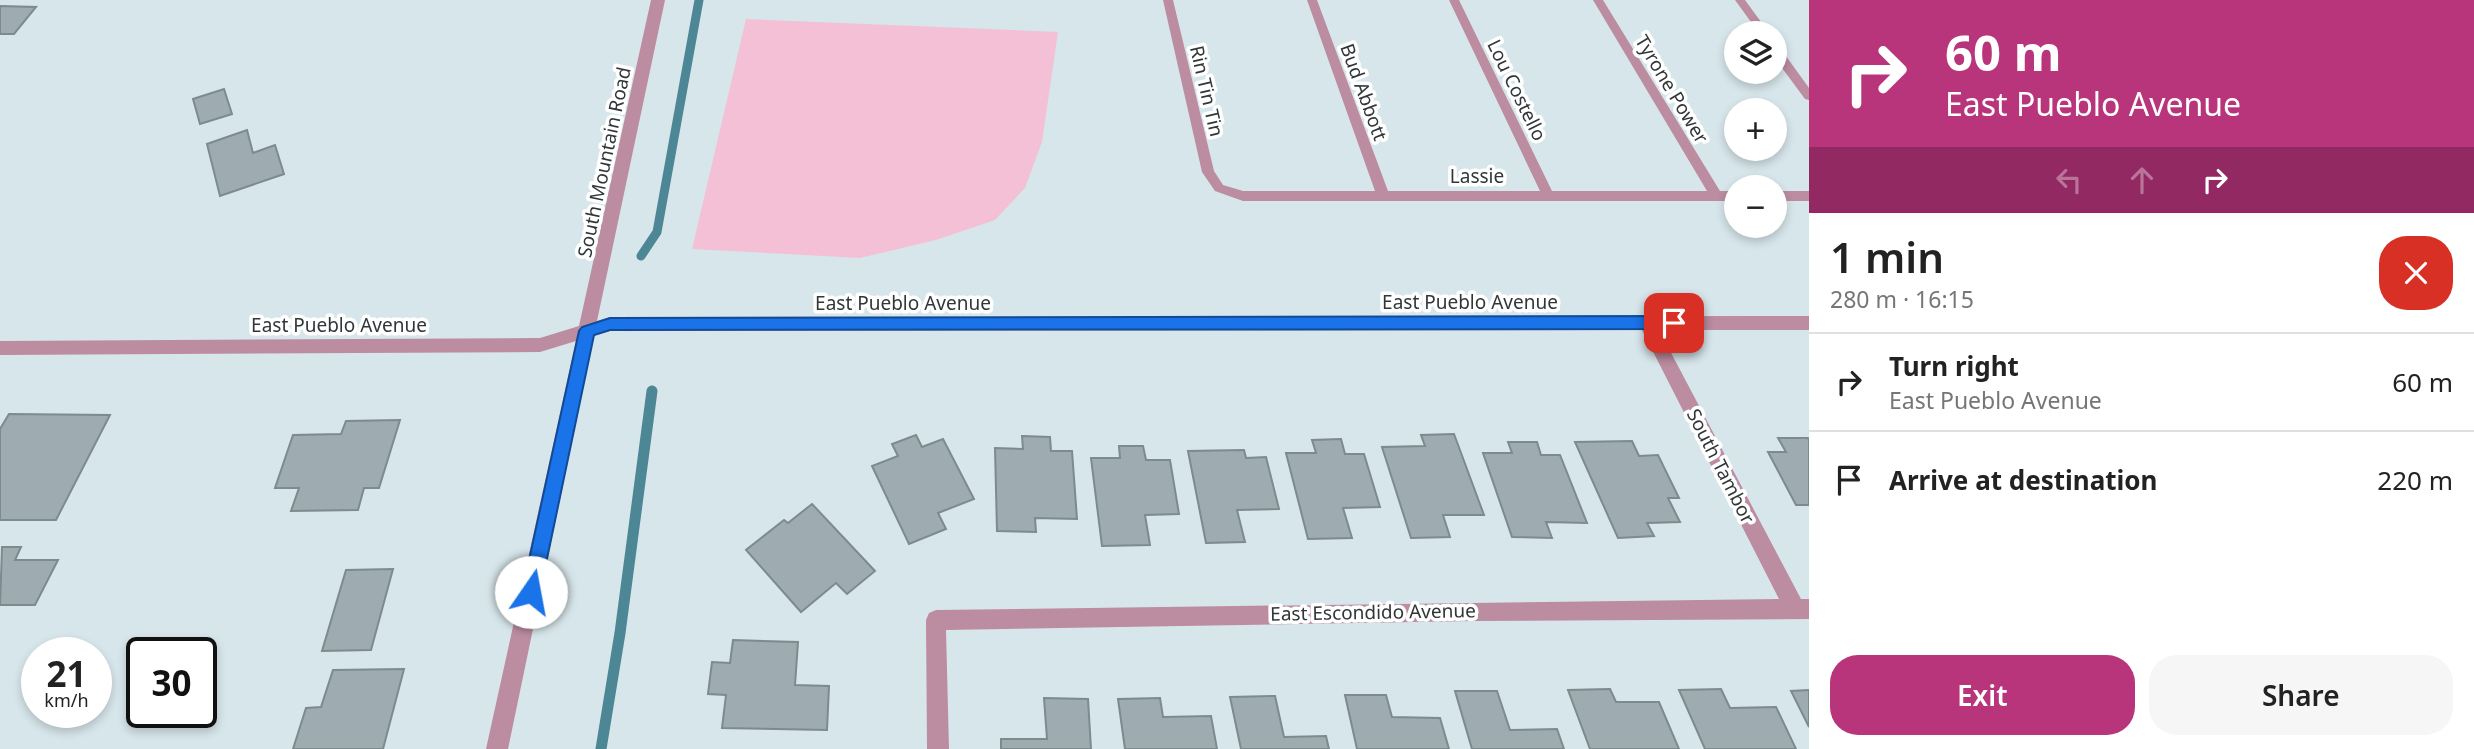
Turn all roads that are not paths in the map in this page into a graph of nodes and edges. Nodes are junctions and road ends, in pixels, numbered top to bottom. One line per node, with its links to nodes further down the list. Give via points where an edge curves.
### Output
1 (658, 0): 19 (street, South Mountain Road)
2 (1168, 0): 10 (lane, Rin Tin Tin, via 1208,172)
3 (1312, 0): 11 (lane, Bud Abbott)
4 (1454, 0): 12 (lane, Lou Costello)
5 (1598, 0): 13 (lane, Tyrone Power)
6 (1740, 0): 7 (lane)
7 (1755, 21)
8 (1787, 66): 9 (lane)
9 (1809, 96)
10 (1219, 188): 11 (lane, Lassie, via 1243,196)
11 (1382, 196): 12 (lane, Lassie)
12 (1548, 196): 13 (lane, Lassie)
13 (1716, 196): 14 (lane, Lassie)
14 (1724, 196)
15 (1787, 196): 16 (lane)
16 (1809, 196)
17 (1647, 323): 18 (street, East Pueblo Avenue); 19 (street, East Pueblo Avenue, via 610,324); 21 (street, South Tambor)
18 (1809, 323)
19 (587, 331): 20 (street, East Pueblo Avenue, via 541,345); 22 (street, South Mountain Road)
20 (0, 348)
21 (1802, 609): 23 (street, East Escondido Avenue, via 936,620)
22 (497, 749)
23 (938, 749)

